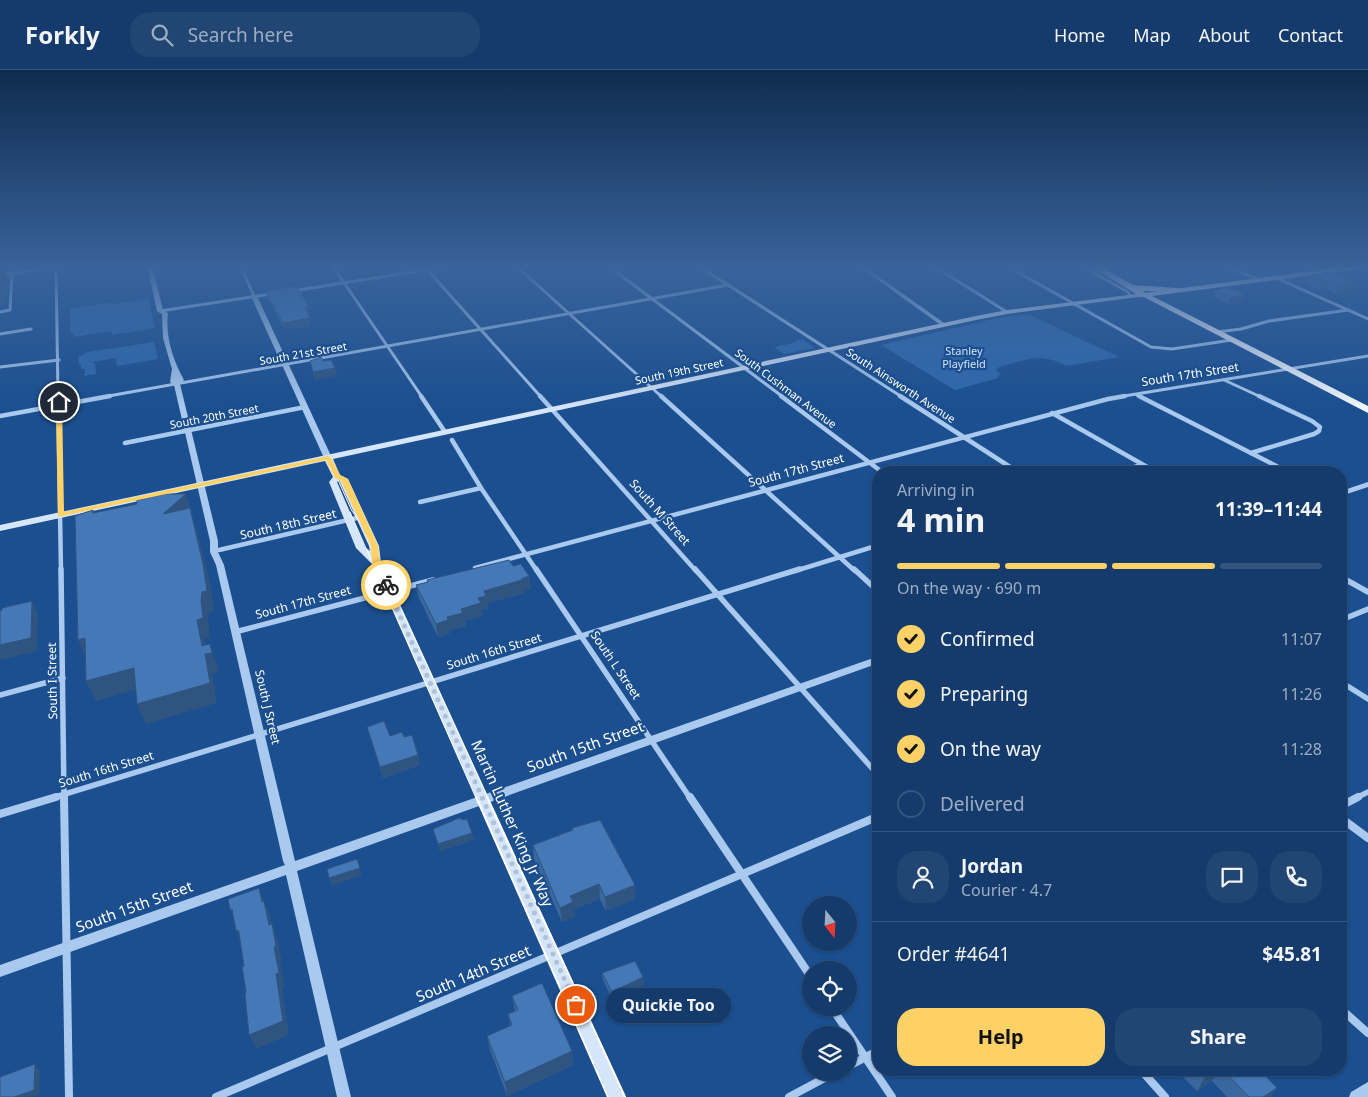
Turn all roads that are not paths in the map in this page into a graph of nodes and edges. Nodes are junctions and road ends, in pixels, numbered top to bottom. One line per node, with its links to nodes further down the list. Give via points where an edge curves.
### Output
1 (57, 313): 26 (street, South I Street)
2 (159, 313): 32 (street, South J Street, via 175,370 173,382)
3 (262, 313): 27 (street, Martin Luther King Jr Way)
4 (364, 313): 23 (street)
5 (466, 313): 19 (street, South M Street)
6 (575, 313): 15 (street, South 21st Street)
7 (671, 313): 29 (street, South Cushman Avenue)
8 (771, 313): 24 (street, South Ainsworth Avenue)
9 (927, 313): 17 (street)
10 (1003, 313): 17 (main road, South 19th Street)
11 (1089, 313): 22 (street, via 1155,348)
12 (1179, 313): 20 (main road)
13 (1327, 313): 20 (street)
14 (1355, 313): 16 (street)
15 (569, 314): 19 (street, South 21st Street); 33 (street)
16 (1368, 319)
17 (944, 325): 24 (main road, South 19th Street)
18 (31, 329): 21 (street)
19 (482, 330): 23 (street, South 21st Street); 37 (street, South M Street)
20 (1216, 332): 22 (main road)
21 (0, 334)
22 (1232, 340): 30 (main road)
23 (387, 346): 27 (street, South 21st Street); 42 (street)
24 (828, 350): 29 (main road, South 19th Street); 43 (street, South Ainsworth Avenue)
25 (1368, 356): 30 (street, South 17th Street)
26 (59, 360): 28 (street); 35 (street, South I Street)
27 (286, 365): 32 (street, South 21st Street); 36 (street, Martin Luther King Jr Way)
28 (0, 367)
29 (744, 368): 33 (main road, South 19th Street); 48 (street, South Cushman Avenue)
30 (1288, 369): 31 (street, South 17th Street); 38 (main road)
31 (1224, 380): 34 (street, South 17th Street); 46 (street, via 1320,427 1314,434)
32 (178, 384): 35 (street, South 21st Street); 41 (street, South J Street)
33 (652, 388): 37 (main road, South 19th Street); 58 (street)
34 (1137, 394): 39 (street, South 17th Street); 46 (street)
35 (59, 406): 40 (street, South 21st Street); 61 (street, South I Street)
36 (305, 407): 41 (street, South 20th Street); 47 (street, Martin Luther King Jr Way)
37 (552, 409): 42 (main road, South 19th Street); 64 (street, South M Street)
38 (1368, 410)
39 (1052, 413): 43 (street, South 17th Street); 49 (street)
40 (0, 416)
41 (188, 430): 45 (street, South 20th Street); 56 (street, South J Street)
42 (445, 432): 47 (main road, South 19th Street)
43 (963, 437): 48 (street, South 17th Street); 51 (street, South Ainsworth Avenue)
44 (452, 440): 57 (street, South L Street)
45 (125, 443)
46 (1251, 454): 53 (street)
47 (328, 458): 54 (main road, Martin Luther King Jr Way); 56 (main road, South 19th Street)
48 (869, 462): 50 (street, South Cushman Avenue); 58 (street, South 17th Street)
49 (1142, 465): 52 (street)
50 (874, 466)
51 (1009, 466)
52 (1138, 466)
53 (1276, 466)
54 (337, 477): 62 (main road, Martin Luther King Jr Way, via 344,479); 63 (main road, Martin Luther King Jr Way, via 333,482)
55 (1368, 484): 59 (street)
56 (201, 485): 61 (main road, South 19th Street); 67 (street, South J Street)
57 (482, 488): 60 (street); 68 (street, South L Street)
58 (765, 490): 64 (street, South 17th Street); 69 (street)
59 (1347, 492)
60 (420, 502)
61 (60, 515): 65 (main road, South 19th Street); 83 (street, South I Street)
62 (361, 517): 63 (street, South 18th Street); 70 (main road, Martin Luther King Jr Way, via 374,546)
63 (348, 520): 67 (street, South 18th Street); 70 (main road, Martin Luther King Jr Way, via 361,548)
64 (651, 521): 68 (street, South 17th Street); 77 (street, South M Street)
65 (0, 528)
66 (872, 547): 69 (street, South 16th Street)
67 (217, 552): 80 (street, South J Street)
68 (527, 554): 71 (street, South 17th Street); 81 (street, South L Street)
69 (839, 557): 74 (street); 77 (street, South 16th Street)
70 (376, 562): 75 (main road, Martin Luther King Jr Way)
71 (469, 570)
72 (440, 577): 75 (street, South 17th Street)
73 (1347, 580): 76 (street)
74 (872, 586)
75 (389, 591): 80 (street, South 17th Street); 84 (main road, Martin Luther King Jr Way)
76 (1368, 592)
77 (717, 595): 81 (street, South 16th Street); 86 (street, South M Street)
78 (1368, 609): 79 (street)
79 (1347, 618)
80 (235, 632): 89 (street, South J Street)
81 (582, 636): 84 (street, South 16th Street); 90 (street, South L Street)
82 (872, 661): 86 (street, South 15th Street)
83 (63, 678): 87 (street); 93 (street, South I Street)
84 (430, 682): 89 (street, South 16th Street); 94 (main road, Martin Luther King Jr Way)
85 (1347, 686): 88 (street)
86 (799, 687): 90 (street, South 15th Street); 91 (street, South M Street)
87 (0, 695)
88 (1368, 699)
89 (259, 734): 93 (street, South 16th Street); 100 (street, South J Street)
90 (650, 740): 94 (street, South 15th Street); 101 (street, South L Street)
91 (872, 768)
92 (1368, 792): 95 (street)
93 (65, 794): 96 (street, South 16th Street); 102 (street, South I Street)
94 (484, 800): 100 (street, South 15th Street); 103 (main road, Martin Luther King Jr Way)
95 (1347, 803)
96 (0, 814)
97 (872, 819): 101 (street, South 14th Street)
98 (1347, 822): 99 (street)
99 (1368, 838)
100 (290, 866): 102 (street, South 15th Street); 109 (street, South J Street)
101 (742, 874): 103 (street, South 14th Street); 104 (street, South L Street)
102 (67, 947): 105 (street, South 15th Street); 118 (street, South I Street)
103 (553, 954): 109 (street, South 14th Street); 121 (main road, Martin Luther King Jr Way)
104 (802, 964)
105 (0, 971)
106 (1347, 1014): 108 (street)
107 (837, 1016): 111 (street)
108 (1368, 1033)
109 (332, 1048): 119 (street, South 14th Street); 120 (street, South J Street)
110 (872, 1054): 111 (street)
111 (865, 1057): 112 (street); 113 (street)
112 (857, 1062)
113 (872, 1067)
114 (878, 1076): 123 (street)
115 (1146, 1076): 124 (street)
116 (819, 1081): 122 (street)
117 (1368, 1089): 125 (street)
118 (69, 1097)
119 (216, 1097)
120 (344, 1097)
121 (618, 1097)
122 (789, 1097)
123 (892, 1097)
124 (1165, 1097)
125 (1356, 1097)

